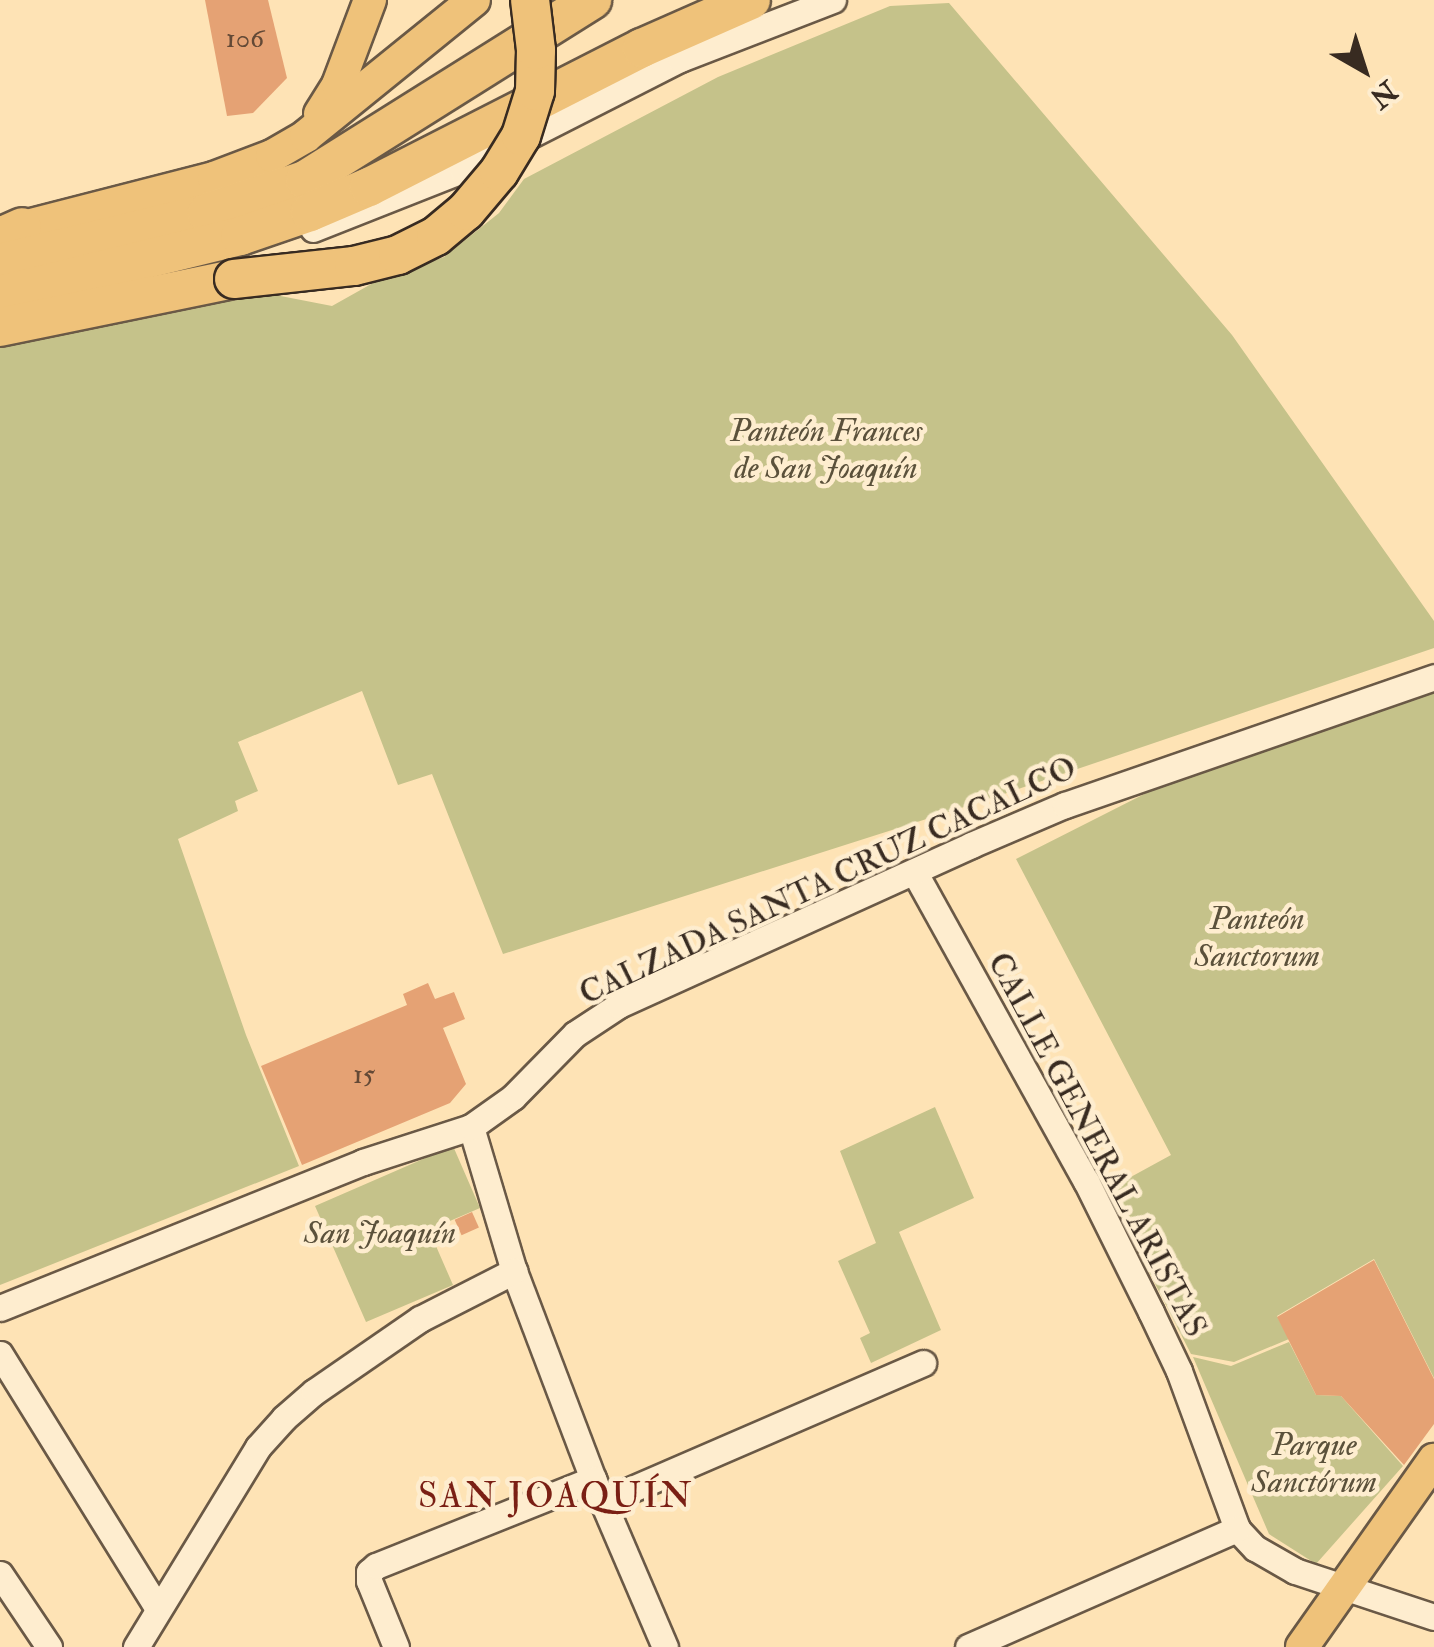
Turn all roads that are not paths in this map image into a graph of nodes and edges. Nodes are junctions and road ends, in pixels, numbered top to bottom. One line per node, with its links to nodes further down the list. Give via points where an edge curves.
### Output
1 (370, 0): 7 (main road, via 338,85)
2 (474, 0): 7 (main road)
3 (530, 0): 12 (highway, bridge, via 535,91 520,136 499,172 436,236 354,266 234,279)
4 (592, 0): 9 (highway, via 305,180 207,214)
5 (751, 0): 10 (highway, via 310,212 240,236)
6 (833, 0): 11 (street, via 680,59 372,208 201,264)
7 (306, 136): 8 (main road, via 242,170)
8 (7, 232)
9 (0, 263)
10 (0, 295)
11 (0, 314)
12 (0, 327)
13 (1434, 677): 14 (street, CALZADA SANTA CRUZ CACALCO, via 1065,805)
14 (915, 874): 15 (street, CALZADA SANTA CRUZ CACALCO, via 596,1019); 22 (street, CALLE GENERAL ARISTAS, via 1151,1312)
15 (471, 1127): 16 (street); 17 (street, CALZADA SANTA CRUZ CACALCO, via 362,1162)
16 (514, 1271): 21 (street); 25 (street, via 420,1319 284,1418 258,1447)
17 (0, 1308)
18 (0, 1354): 25 (street)
19 (923, 1363): 21 (street)
20 (1434, 1460): 24 (main road)
21 (598, 1490): 29 (street, via 376,1566 369,1581); 30 (street)
22 (1237, 1529): 24 (street, via 1273,1560); 31 (street)
23 (0, 1574): 27 (street)
24 (1340, 1588): 26 (street); 32 (main road)
25 (158, 1608): 28 (street)
26 (1434, 1617)
27 (49, 1647)
28 (136, 1647)
29 (396, 1647)
30 (664, 1647)
31 (968, 1647)
32 (1302, 1647)

